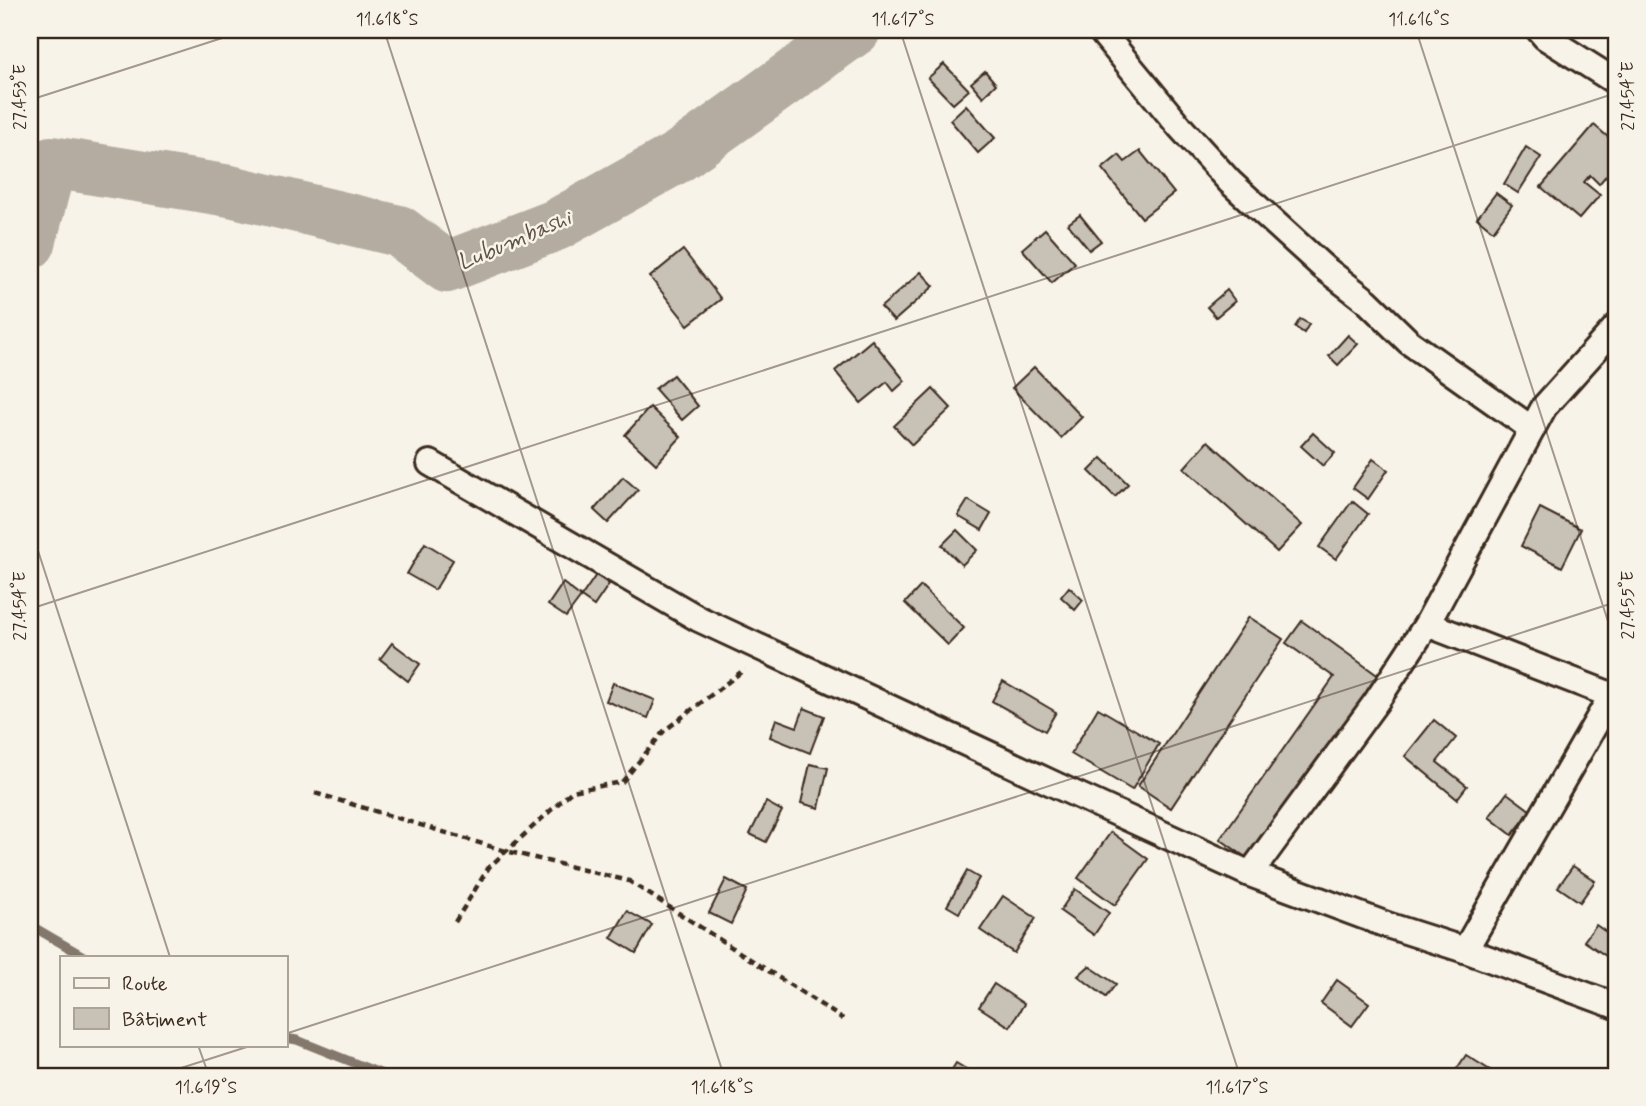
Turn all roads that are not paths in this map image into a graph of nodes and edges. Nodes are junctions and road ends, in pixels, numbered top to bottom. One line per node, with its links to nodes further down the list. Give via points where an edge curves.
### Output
1 (1100, 30): 5 (street, via 1230,182 1409,342)
2 (1539, 30): 3 (street)
3 (1616, 82)
4 (1611, 341): 5 (street, via 1544,407)
5 (1532, 429): 7 (street)
6 (430, 463): 9 (street, via 699,619)
7 (1427, 624): 8 (street); 9 (street)
8 (1614, 696): 10 (street)
9 (1250, 874): 10 (street)
10 (1465, 950): 11 (street)
11 (1616, 1006)

